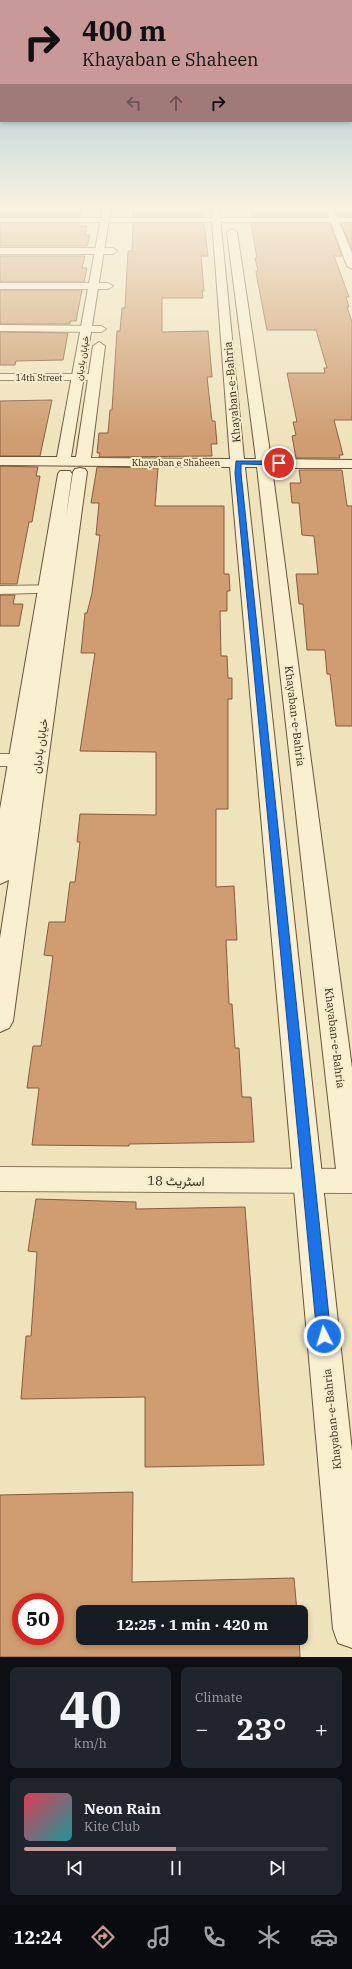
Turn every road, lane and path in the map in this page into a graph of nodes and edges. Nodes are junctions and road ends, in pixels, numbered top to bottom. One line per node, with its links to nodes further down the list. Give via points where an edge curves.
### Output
1 (227, 284): 17 (main road, Khayaban-e-Bahria)
2 (234, 284): 18 (main road, Khayaban-e-Bahria)
3 (0, 286): 4 (street)
4 (92, 286): 5 (street); 9 (main road, خیابان بادبان)
5 (108, 286): 6 (main road)
6 (106, 300)
7 (104, 315): 10 (main road, خیابان بادبان)
8 (0, 328): 9 (street)
9 (87, 329): 10 (street); 12 (main road, خیابان بادبان)
10 (102, 329): 13 (main road, خیابان بادبان)
11 (0, 377): 12 (street, 14th Street)
12 (79, 377): 13 (street, 14th Street); 16 (main road, خیابان بادبان)
13 (95, 377): 16 (main road, خیابان بادبان)
14 (0, 461): 16 (main road, Khayaban e Shaheen)
15 (352, 464): 18 (main road, Khayaban e Shaheen)
16 (73, 466): 17 (main road, Khayaban e Shaheen); 19 (main road, Khayaban e Shaheen); 22 (main road, خیابان بادبان)
17 (238, 467): 18 (main road, Khayaban e Shaheen); 29 (main road, Khayaban-e-Bahria)
18 (264, 468): 20 (main road, Khayaban e Shaheen); 28 (main road, Khayaban-e-Bahria)
19 (0, 472)
20 (352, 473)
21 (0, 590): 22 (street)
22 (54, 590): 23 (main road, خیابان بادبان)
23 (19, 760): 24 (main road, خیابان بادبان); 25 (main road, خیابان بادبان)
24 (0, 876)
25 (6, 936): 26 (main road, خیابان بادبان)
26 (0, 1021)
27 (0, 1179): 29 (street, اسٹریٹ 18)
28 (352, 1180): 29 (street, اسٹریٹ 18)
29 (309, 1182): 30 (main road, Khayaban-e-Bahria)
30 (352, 1628)

